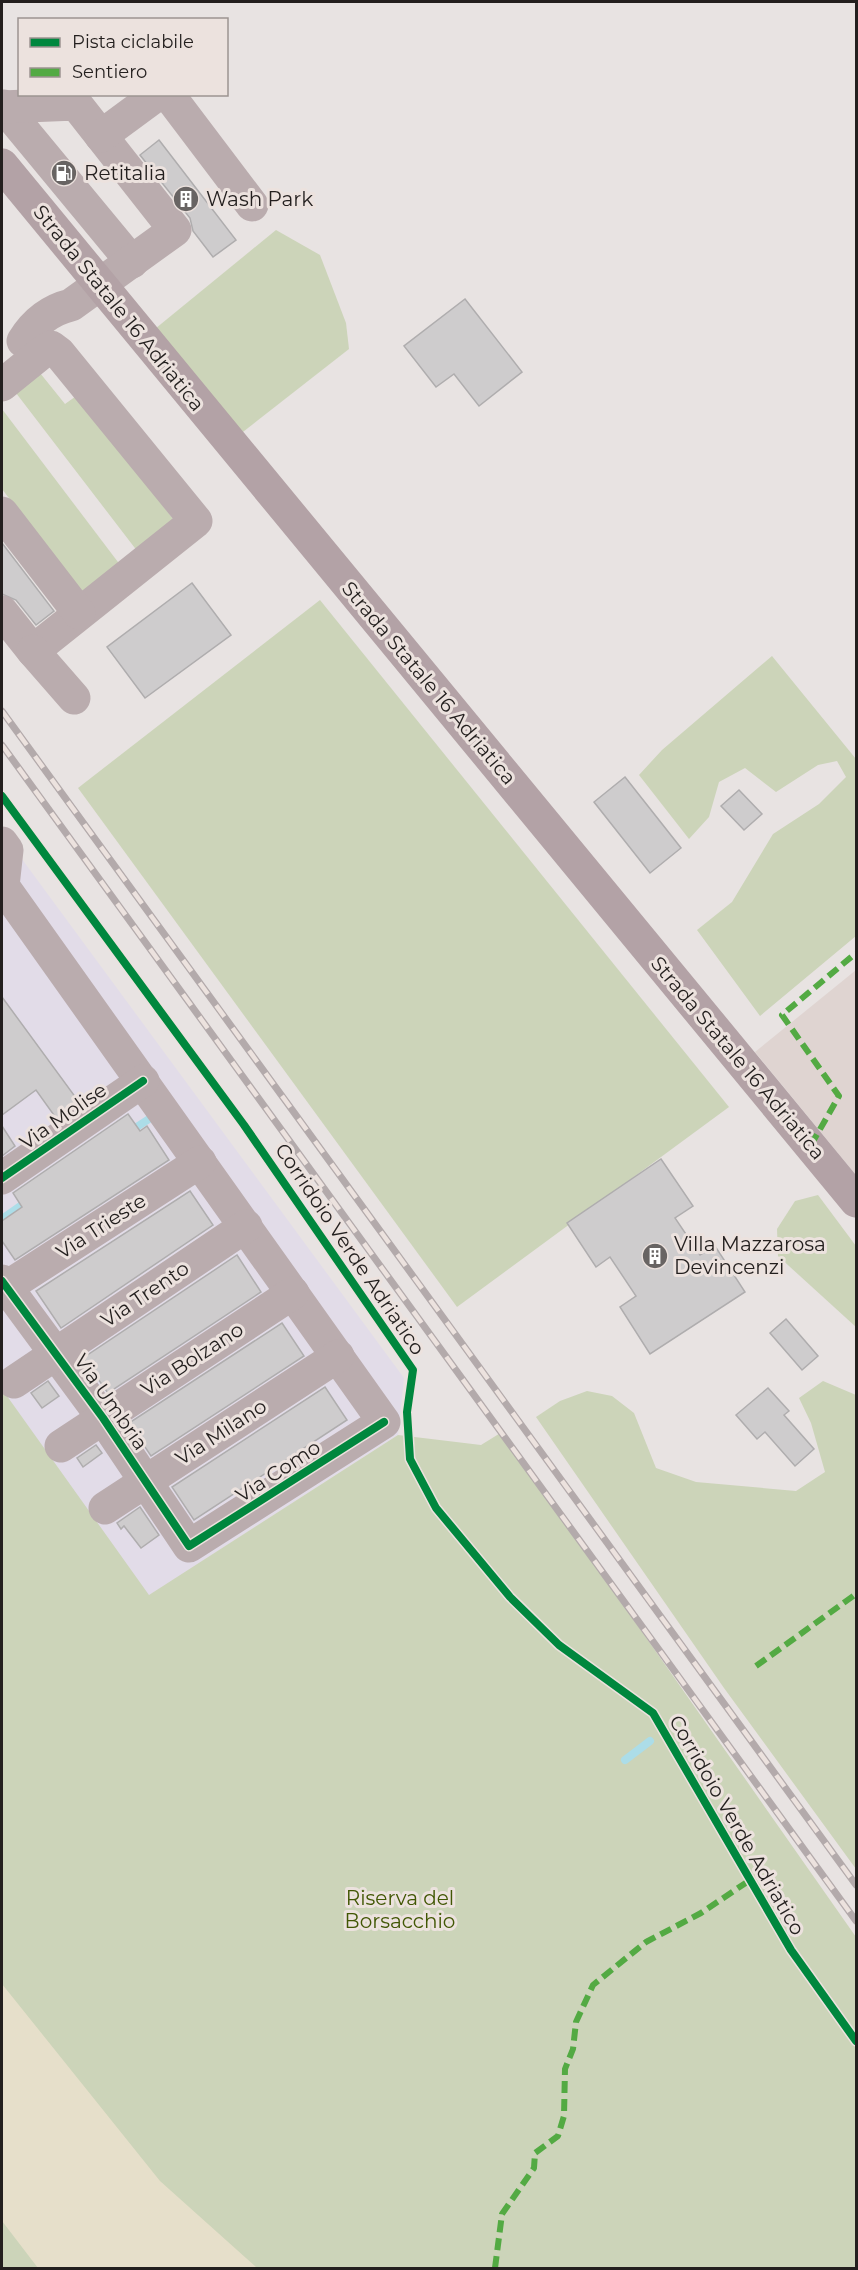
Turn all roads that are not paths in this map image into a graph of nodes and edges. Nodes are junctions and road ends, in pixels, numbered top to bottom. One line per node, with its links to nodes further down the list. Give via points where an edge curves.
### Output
1 (155, 96): 4 (street)
2 (170, 96): 6 (street)
3 (2, 107): 4 (street, via 76,104); 7 (street)
4 (101, 136): 7 (street, via 175,230)
5 (2, 165): 8 (main road, Strada Statale 16 Adriatica)
6 (252, 205)
7 (132, 262): 8 (street)
8 (100, 285): 9 (street, via 71,305 64,319 40,337); 21 (main road, Strada Statale 16 Adriatica)
9 (12, 348)
10 (2, 385): 13 (street, via 44,351 51,347 59,352 196,520)
11 (2, 513): 13 (street)
12 (2, 612): 14 (street)
13 (79, 614): 14 (street)
14 (33, 651): 15 (street)
15 (74, 698)
16 (2, 843): 17 (street, via 7,850)
17 (2, 886): 18 (street)
18 (142, 1081): 19 (street); 20 (street, Via Molise)
19 (200, 1162): 22 (street); 23 (street, Via Trieste)
20 (2, 1178)
21 (856, 1201)
22 (246, 1226): 24 (street); 25 (street, Via Trento)
23 (4, 1285): 25 (street, Via Umbria)
24 (293, 1293): 26 (street); 28 (street, Via Bolzano)
25 (56, 1353): 27 (street, Via Trento); 28 (street, Via Umbria)
26 (338, 1356): 30 (street, Via Milano); 32 (street, Via Como, via 384,1422)
27 (14, 1382)
28 (103, 1418): 29 (street, Via Bolzano); 30 (street, Via Umbria)
29 (61, 1446)
30 (146, 1481): 31 (street, Via Milano); 32 (street, Via Umbria)
31 (105, 1508)
32 (189, 1546)

